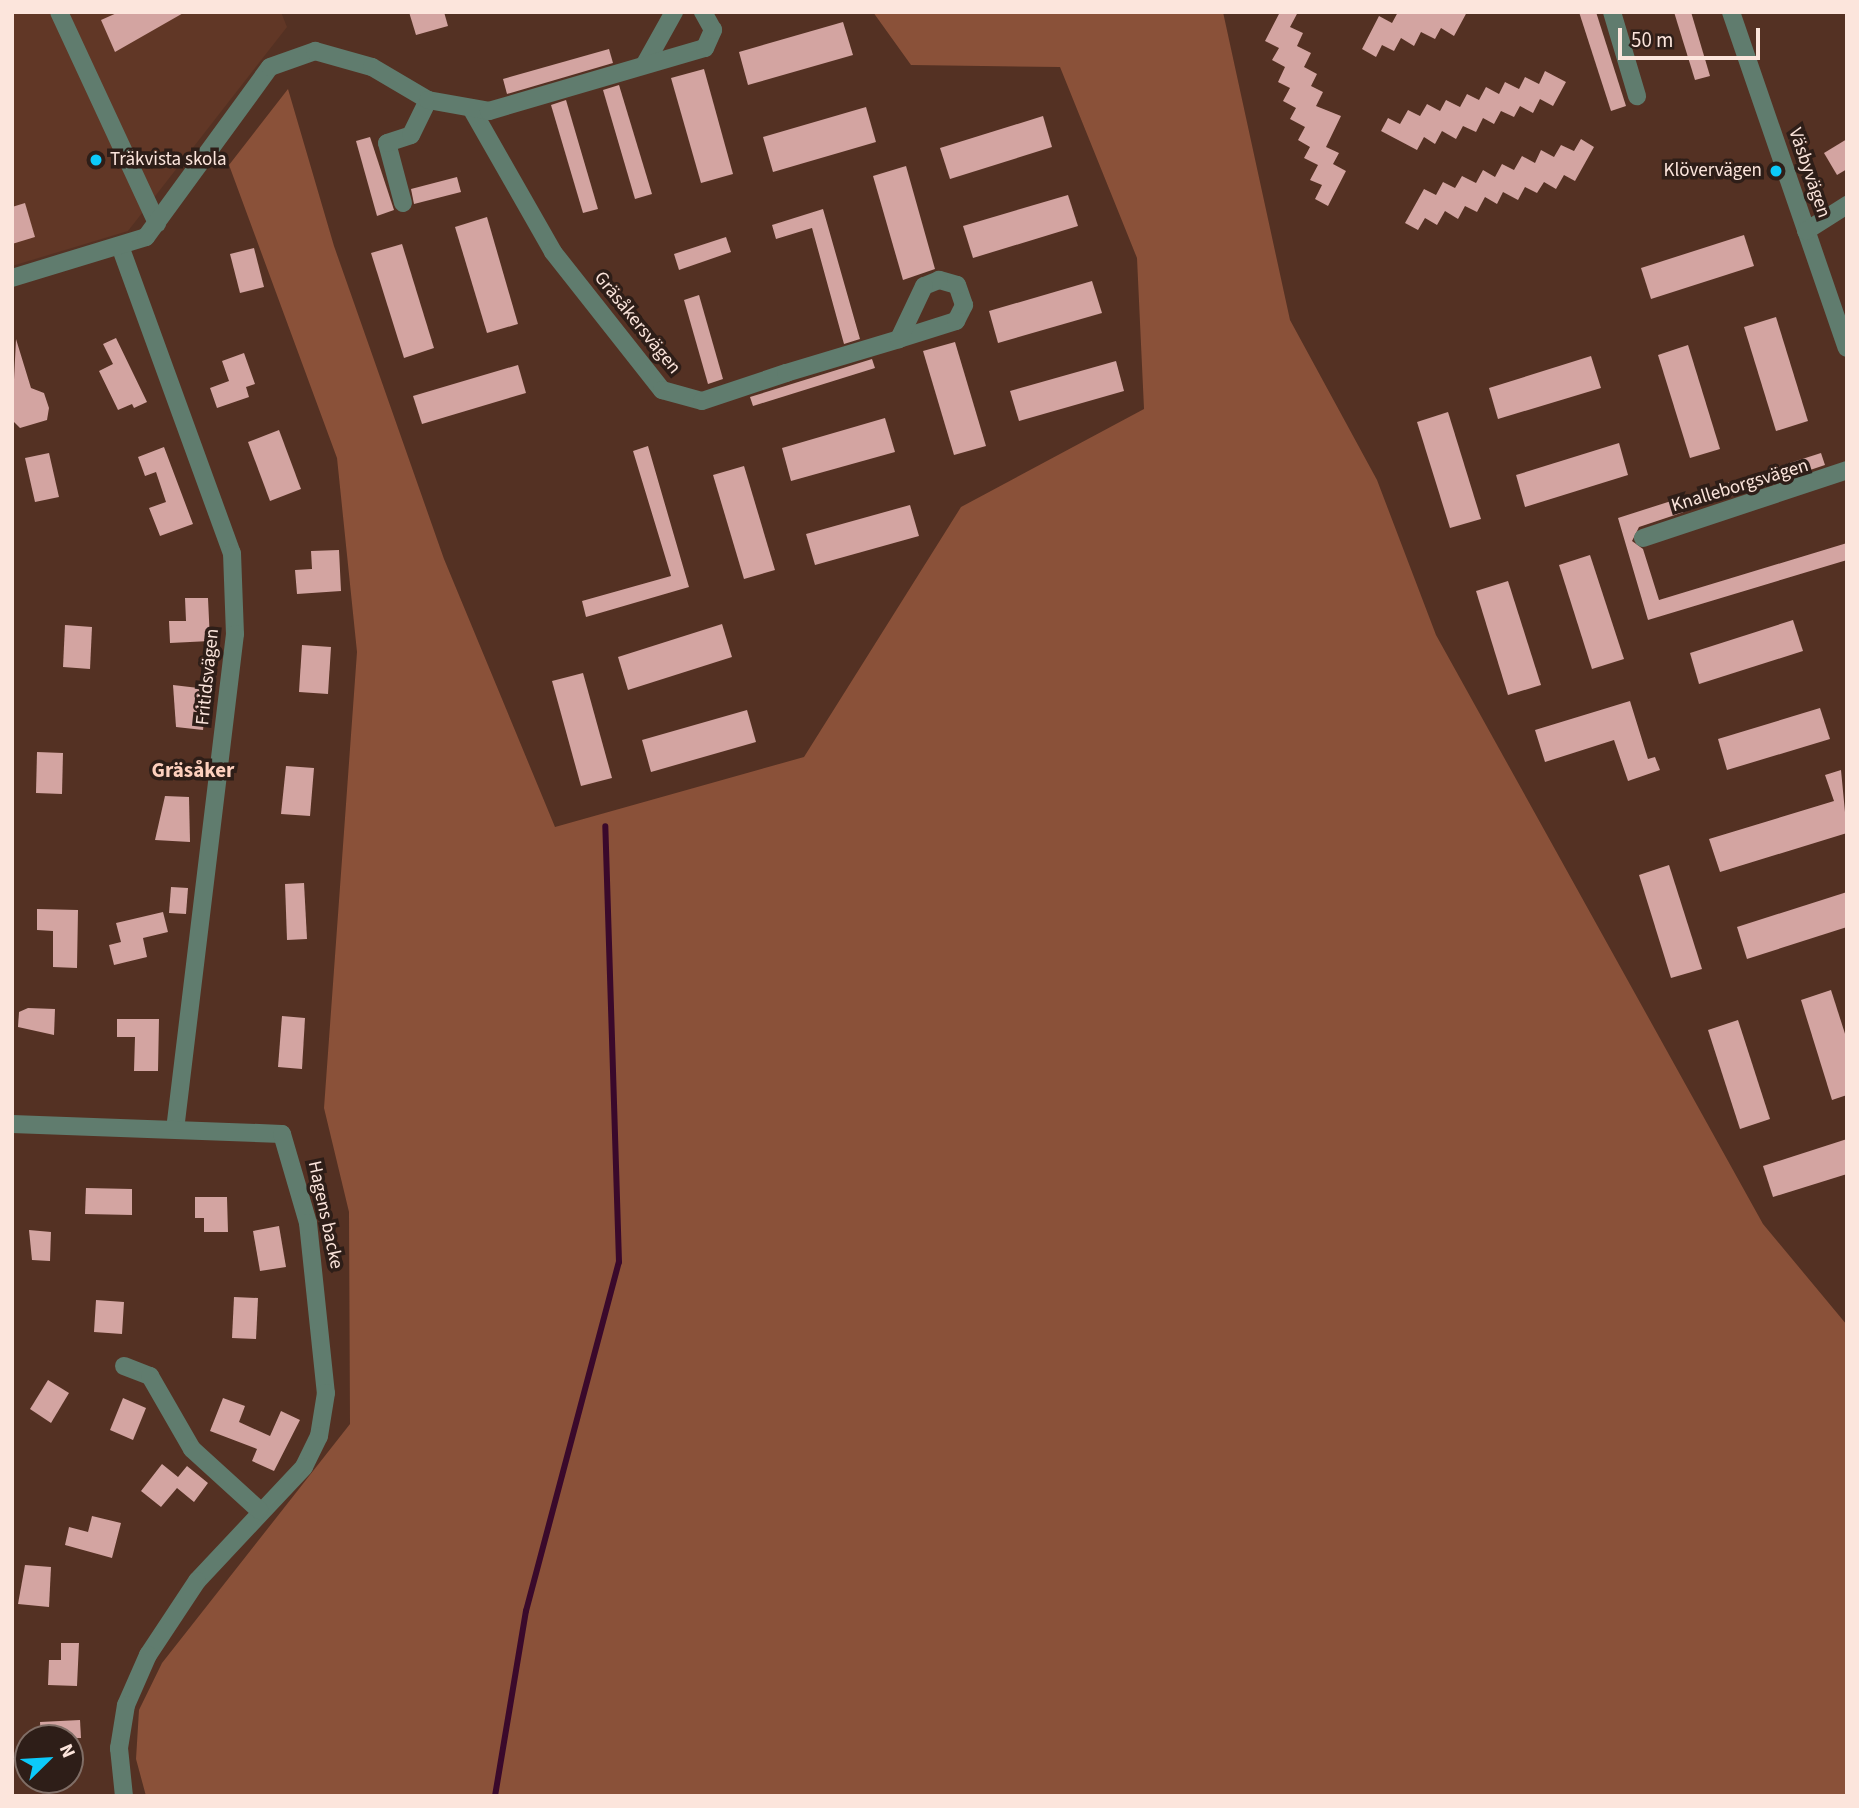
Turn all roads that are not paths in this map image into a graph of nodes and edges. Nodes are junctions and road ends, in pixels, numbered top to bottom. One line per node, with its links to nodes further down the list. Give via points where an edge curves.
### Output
1 (59, 12): 12 (street)
2 (674, 12): 6 (street)
3 (703, 12): 6 (street, via 713,30 705,48)
4 (1612, 12): 7 (street)
5 (1731, 12): 13 (street, Väsbyvägen)
6 (645, 64): 9 (street, via 489,111)
7 (1637, 96)
8 (428, 100): 9 (street); 10 (street, via 411,135 387,143); 12 (street, via 372,67 315,51 270,67)
9 (471, 108): 16 (street, Gräsåkersvägen, via 553,252 662,390 702,401)
10 (403, 203)
11 (1847, 205): 13 (street)
12 (157, 223): 14 (street, via 146,237)
13 (1806, 232): 17 (street, Väsbyvägen)
14 (120, 247): 15 (street); 21 (street, Fritidsvägen, via 232,553 236,634)
15 (12, 278)
16 (899, 339)
17 (1847, 348)
18 (1847, 470): 19 (street, Knalleborgsvägen)
19 (1643, 538)
20 (12, 1124): 21 (street, Hagens backe)
21 (175, 1128): 23 (street, Hagens backe, via 282,1134 302,1192 323,1321 324,1416 304,1467)
22 (124, 1366): 23 (street, via 150,1376 192,1449)
23 (259, 1510): 24 (street, Hagens backe, via 169,1617 148,1655 124,1716 119,1748)
24 (124, 1796)

